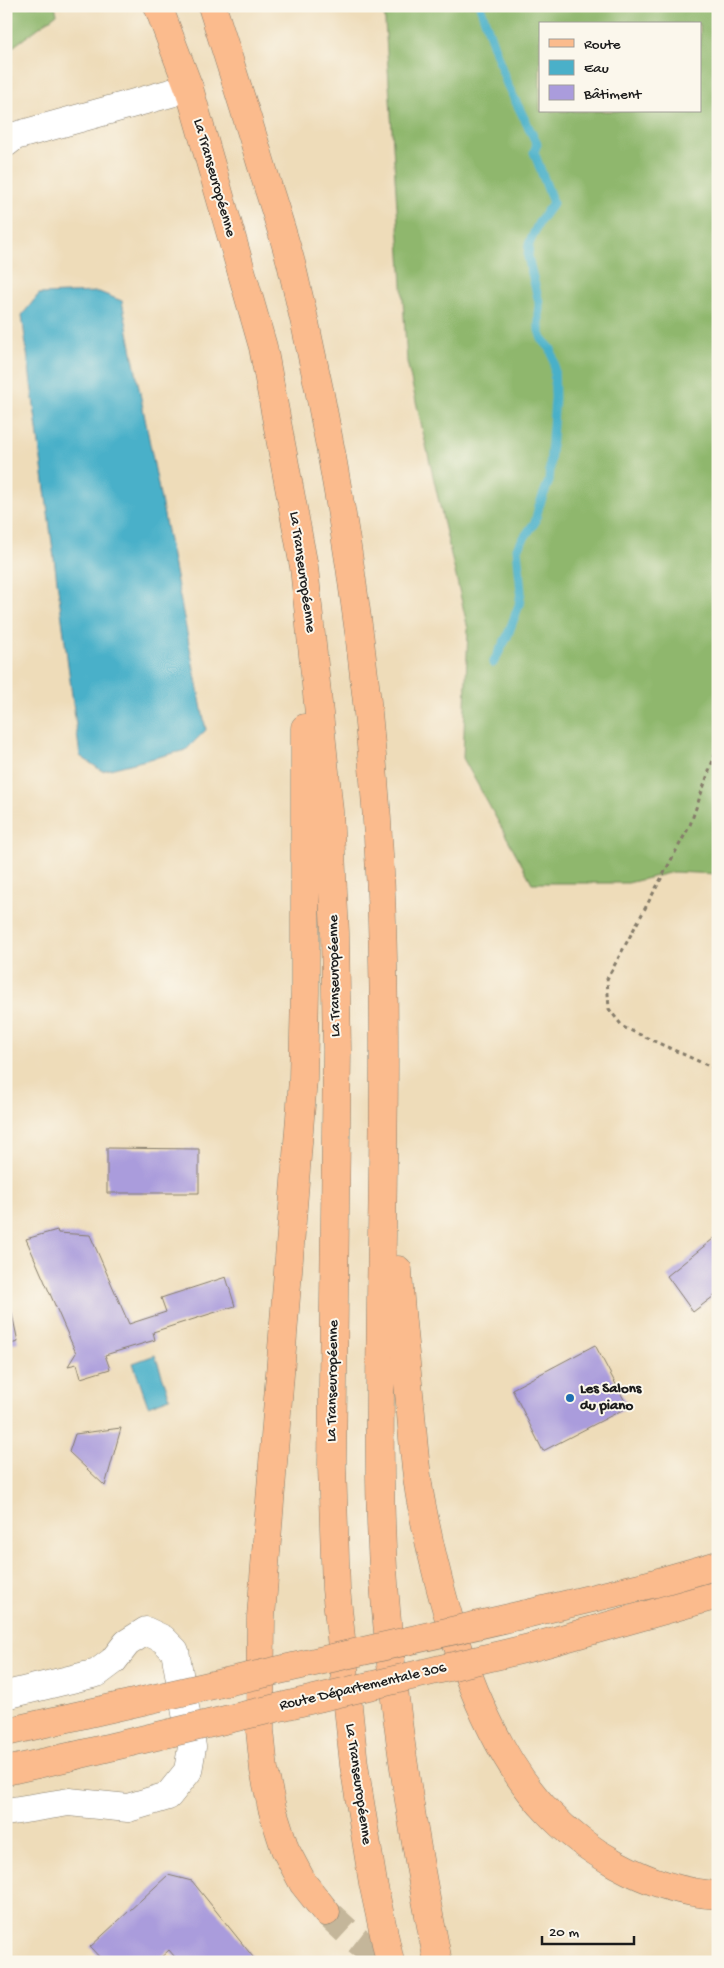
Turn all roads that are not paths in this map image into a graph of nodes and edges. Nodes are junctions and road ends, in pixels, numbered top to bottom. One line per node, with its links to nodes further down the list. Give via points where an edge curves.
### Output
1 (158, 6): 3 (main road, La Transeuropéenne)
2 (212, 6): 6 (main road, via 290,260 334,462 366,689 380,870)
3 (189, 88): 4 (street, via 15,136); 5 (main road, La Transeuropéenne, via 263,347)
4 (6, 143)
5 (304, 567): 14 (main road, via 303,1079 261,1617 260,1730 272,1808 286,1849 303,1883); 15 (main road, La Transeuropéenne, via 329,810 335,933 337,1050 332,1466 336,1589 354,1765 373,1883)
6 (385, 1049): 13 (main road, via 399,1295 421,1506 455,1641 484,1712 505,1752 548,1812 574,1837 636,1875 669,1887); 16 (main road, via 379,1449 383,1569 399,1741 417,1860)
7 (718, 1565): 10 (main road, bridge, via 526,1614)
8 (718, 1595): 11 (main road, Route Départementale 306, bridge, via 533,1647)
9 (6, 1695): 12 (street, via 97,1673 127,1643 146,1631 175,1651 192,1747 188,1771 168,1796 128,1808 69,1802)
10 (6, 1732)
11 (6, 1771)
12 (6, 1812)
13 (718, 1895)
14 (326, 1912)
15 (390, 1962)
16 (438, 1962)

